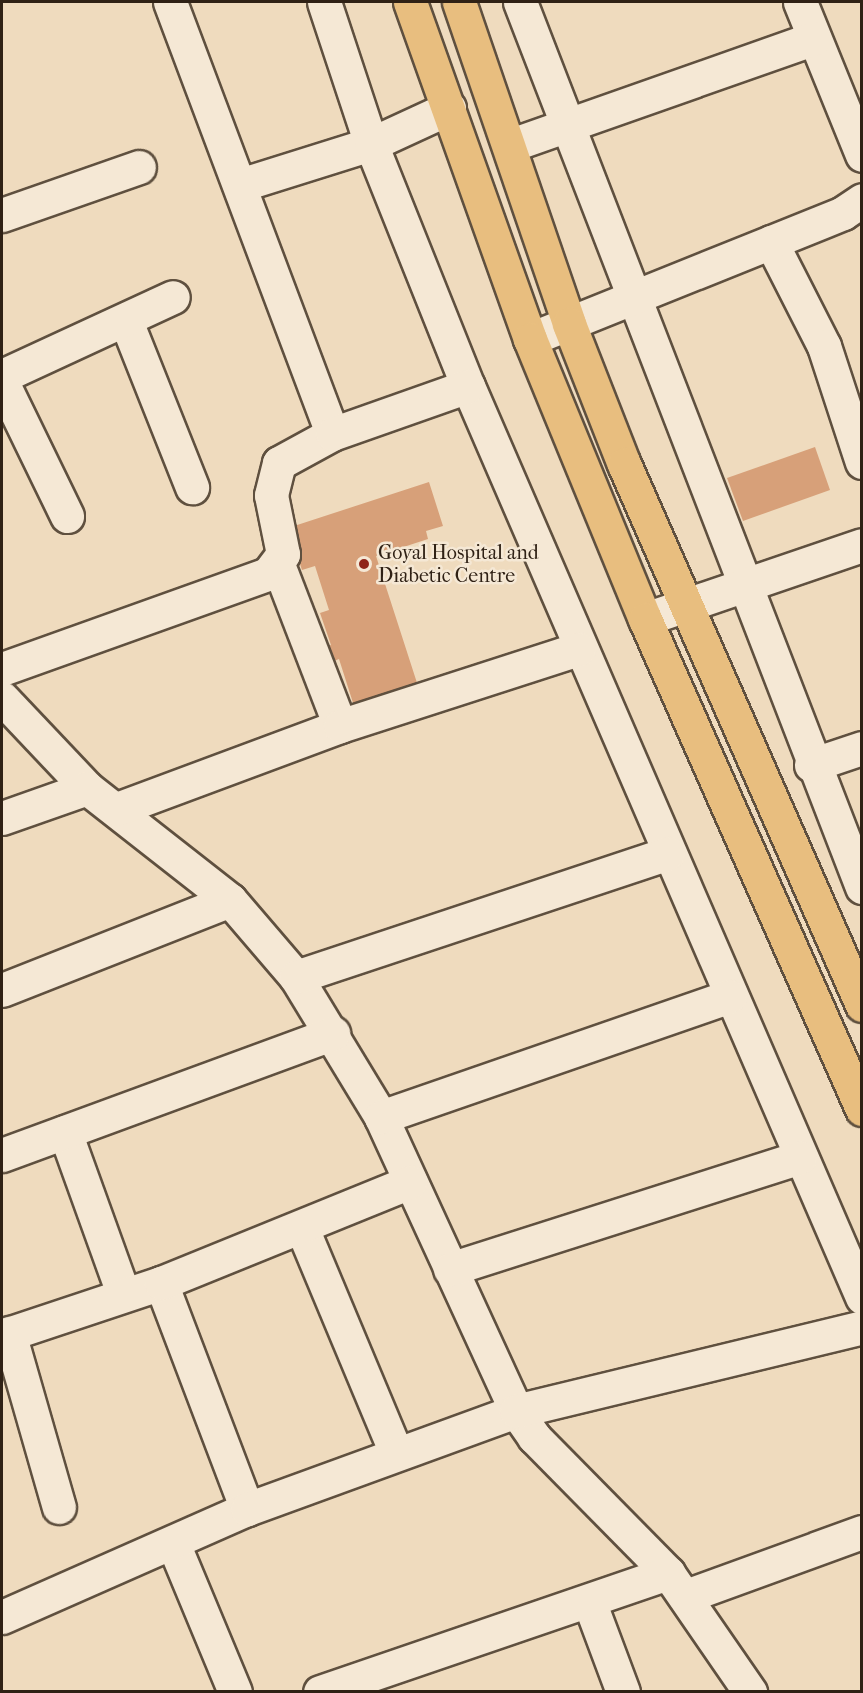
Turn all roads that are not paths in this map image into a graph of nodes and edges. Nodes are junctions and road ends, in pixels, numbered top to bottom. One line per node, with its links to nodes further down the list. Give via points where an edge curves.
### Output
1 (170, 2): 14 (street)
2 (324, 2): 10 (street)
3 (410, 2): 8 (main road)
4 (459, 2): 11 (main road)
5 (520, 2): 9 (street)
6 (800, 2): 7 (street)
7 (814, 38): 9 (street); 12 (street)
8 (449, 108): 10 (street); 22 (main road)
9 (567, 124): 11 (street); 19 (street)
10 (371, 144): 14 (street); 25 (street)
11 (511, 145): 21 (main road)
12 (861, 155)
13 (139, 167): 16 (street)
14 (240, 185): 26 (street)
15 (861, 200): 17 (street, via 843,213)
16 (2, 215)
17 (771, 242): 19 (street); 27 (street, via 825,346)
18 (173, 297): 20 (street)
19 (631, 297): 21 (street); 32 (street)
20 (126, 321): 23 (street); 28 (street)
21 (569, 324): 22 (street); 33 (main road)
22 (530, 339): 34 (main road)
23 (2, 376)
24 (2, 382): 29 (street)
25 (468, 386): 26 (street); 35 (street)
26 (332, 434): 31 (street, via 296,450 279,463 272,479 283,554)
27 (861, 462)
28 (192, 487)
29 (67, 516)
30 (861, 545): 32 (street)
31 (279, 567): 36 (street, via 253,582); 38 (street)
32 (746, 587): 33 (street); 40 (street)
33 (684, 606): 34 (street); 50 (main road)
34 (645, 619): 52 (main road)
35 (579, 649): 38 (street); 44 (street)
36 (2, 669)
37 (2, 698): 41 (street)
38 (340, 726): 42 (street)
39 (861, 748): 40 (street)
40 (811, 765): 45 (street)
41 (87, 788): 42 (street); 43 (street)
42 (117, 809): 46 (street)
43 (2, 818)
44 (668, 852): 47 (street); 49 (street)
45 (861, 887)
46 (230, 900): 47 (street); 48 (street)
47 (297, 977): 51 (street)
48 (2, 990)
49 (730, 996): 53 (street); 56 (street)
50 (861, 1005)
51 (333, 1033): 53 (street); 54 (street)
52 (861, 1109)
53 (381, 1117): 57 (street)
54 (65, 1132): 55 (street); 61 (street)
55 (2, 1155)
56 (800, 1157): 59 (street); 62 (street)
57 (410, 1182): 58 (street); 59 (street)
58 (302, 1228): 60 (street); 66 (street)
59 (450, 1269): 65 (street)
60 (161, 1283): 61 (street); 68 (street)
61 (123, 1293): 64 (street)
62 (861, 1297)
63 (861, 1327): 65 (street)
64 (5, 1335): 67 (street)
65 (516, 1411): 66 (street); 71 (street, via 534,1437)
66 (396, 1452): 68 (street)
67 (59, 1507)
68 (247, 1509): 70 (street)
69 (861, 1532): 71 (street)
70 (173, 1543): 73 (street); 74 (street)
71 (677, 1584): 72 (street); 77 (street)
72 (589, 1601): 75 (street); 76 (street)
73 (2, 1617)
74 (235, 1692)
75 (320, 1692)
76 (623, 1692)
77 (750, 1692)

